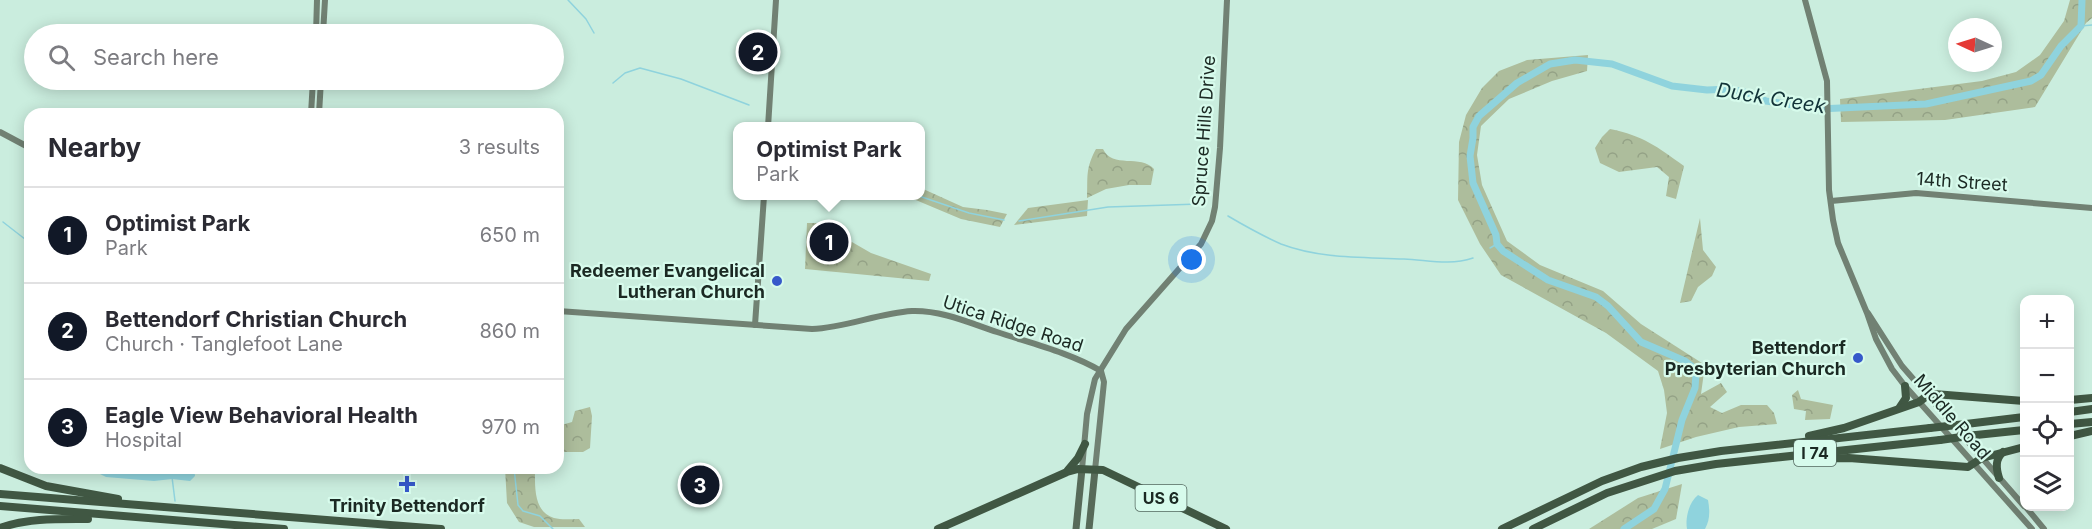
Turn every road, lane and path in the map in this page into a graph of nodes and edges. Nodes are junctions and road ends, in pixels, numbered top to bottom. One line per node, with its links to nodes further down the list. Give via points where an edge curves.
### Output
1 (318, 0): 6 (main road)
2 (325, 0): 7 (main road)
3 (776, 0): 12 (main road)
4 (1227, 0): 21 (main road, Spruce Hills Drive, via 1212,222 1201,244 1126,329)
5 (1805, 0): 16 (main road, Middle Road, via 1826,72)
6 (317, 24)
7 (324, 24)
8 (312, 90): 10 (main road)
9 (320, 90): 11 (main road)
10 (311, 108)
11 (319, 108)
12 (768, 122)
13 (0, 132): 14 (main road)
14 (24, 145)
15 (764, 200): 20 (main road)
16 (1831, 201): 17 (main road, 14th Street, via 1916,193); 19 (main road, Middle Road, via 1838,243)
17 (2092, 208)
18 (564, 311): 20 (main road, Utica Ridge Road)
19 (1867, 313): 22 (main road, Middle Road, via 1879,345); 23 (main road, Middle Road, via 1895,357)
20 (755, 326): 21 (main road, Utica Ridge Road, via 825,329 915,311 963,320)
21 (1101, 371): 37 (main road, Spruce Hills Drive, via 1091,392); 46 (main road, via 1104,382)
22 (1905, 386): 27 (main road, Middle Road); 28 (highway, via 1906,398)
23 (1928, 396): 26 (highway); 27 (highway); 42 (main road, Middle Road)
24 (2092, 398): 25 (highway)
25 (2074, 400)
26 (2020, 401)
27 (1919, 402): 28 (highway); 43 (main road, Middle Road)
28 (1899, 409): 38 (highway)
29 (2092, 409): 30 (highway)
30 (2074, 411)
31 (2020, 418): 38 (highway, I 74, bridge)
32 (2092, 422): 33 (highway)
33 (2074, 424)
34 (2020, 431): 41 (highway, I 74, bridge)
35 (2092, 431): 36 (highway)
36 (2074, 435)
37 (1085, 444): 45 (main road, Spruce Hills Drive); 47 (highway)
38 (1778, 444): 62 (highway, I 74, via 1693,454 1641,467 1583,489)
39 (2020, 448): 40 (highway)
40 (2004, 452): 42 (highway); 48 (highway, via 1997,461)
41 (1766, 458): 43 (highway, via 1849,458 1968,467); 63 (highway, I 74, via 1690,468 1637,482)
42 (1982, 458): 43 (highway); 48 (main road, Middle Road)
43 (1973, 464): 64 (main road, Middle Road)
44 (0, 468): 51 (highway, via 46,486)
45 (1082, 469): 46 (highway, US 6); 47 (highway); 59 (main road, Spruce Hills Drive)
46 (1095, 470): 60 (main road); 61 (highway, US 6, via 1108,472)
47 (1067, 472): 58 (highway)
48 (1999, 478): 50 (main road, Middle Road)
49 (0, 494): 51 (highway)
50 (2020, 501)
51 (149, 506): 57 (highway)
52 (0, 507): 54 (highway)
53 (2029, 511): 65 (main road, Middle Road)
54 (123, 517): 55 (highway, via 52,519); 56 (highway)
55 (0, 528)
56 (285, 529)
57 (441, 529)
58 (938, 529)
59 (1077, 529)
60 (1089, 529)
61 (1226, 529)
62 (1502, 529)
63 (1533, 529)
64 (2032, 529)
65 (2044, 529)

